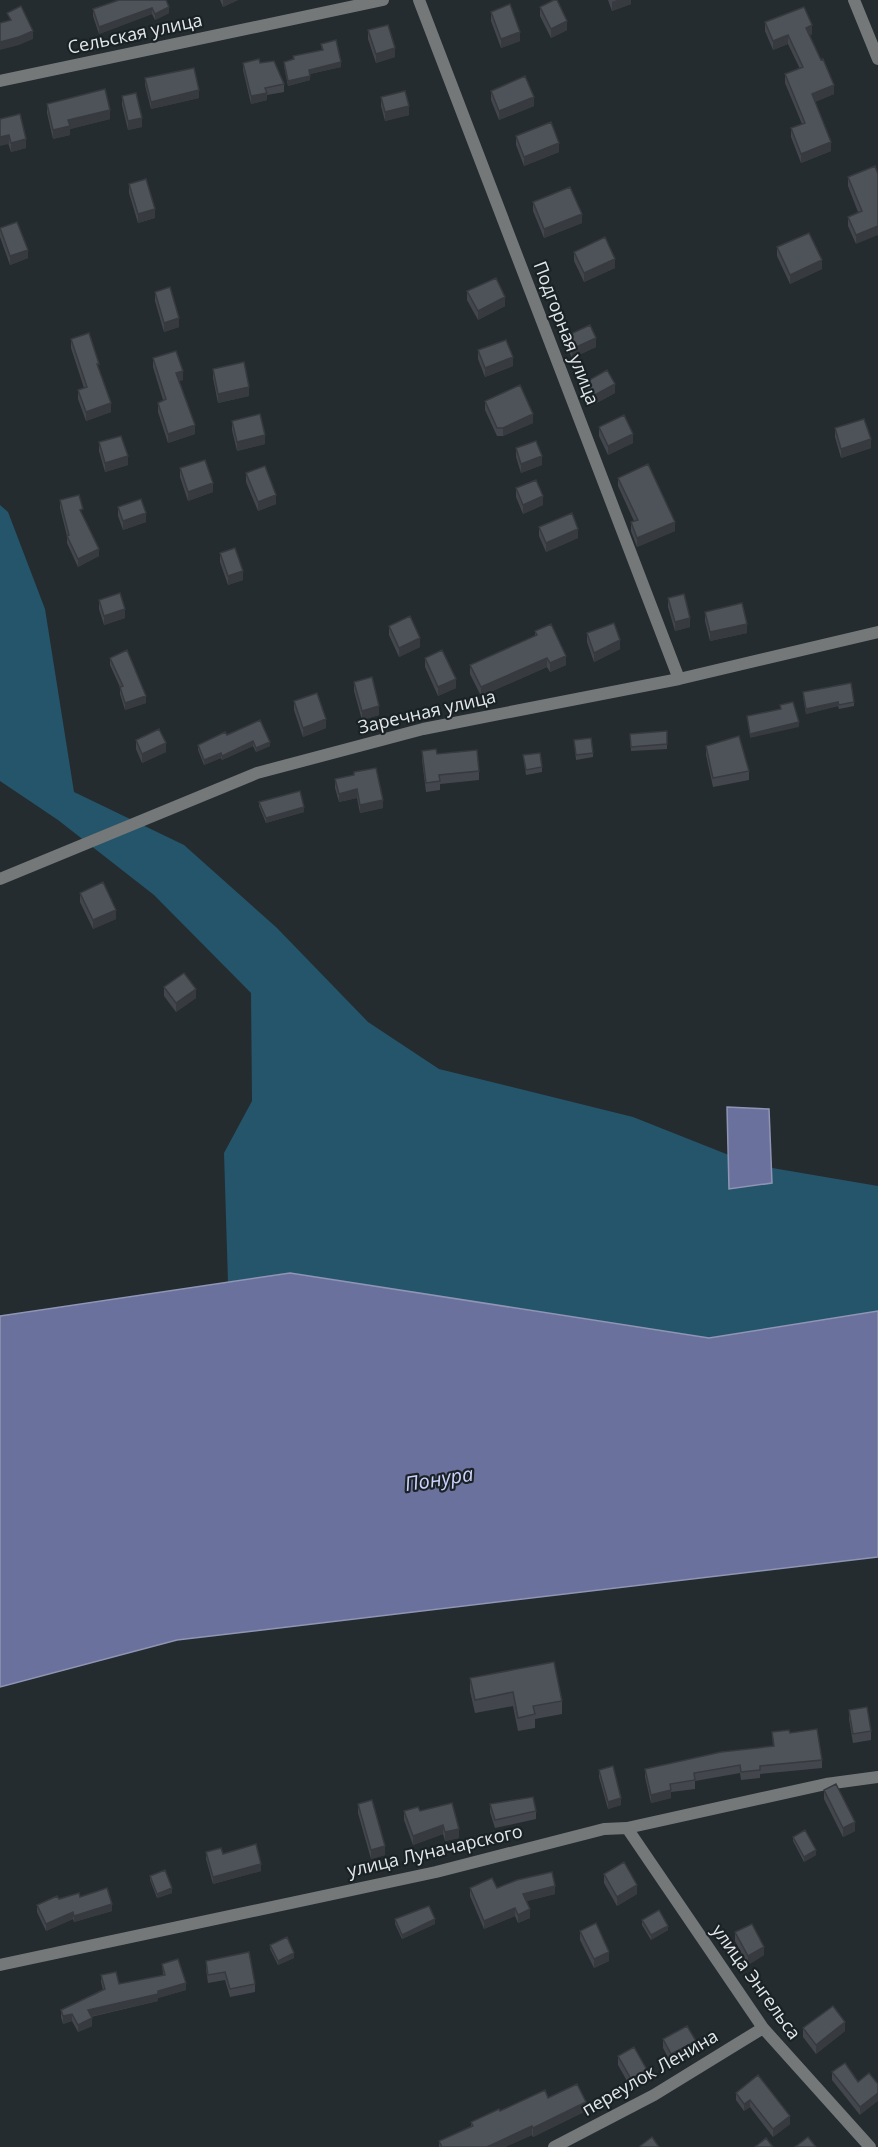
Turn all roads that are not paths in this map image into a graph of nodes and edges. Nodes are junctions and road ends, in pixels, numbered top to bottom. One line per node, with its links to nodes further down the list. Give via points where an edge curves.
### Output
1 (383, 0): 5 (street, Сельская улица)
2 (419, 0): 7 (street, Подгорная улица)
3 (854, 0): 4 (street)
4 (878, 59)
5 (0, 81)
6 (878, 632): 7 (street, Заречная улица)
7 (679, 679): 8 (street, Заречная улица, via 423,729 257,773)
8 (0, 879)
9 (878, 1777): 10 (street, улица Луначарского, via 826,1784)
10 (627, 1828): 11 (street, улица Луначарского, via 604,1829 436,1872); 12 (street, улица Энгельса)
11 (0, 1965)
12 (763, 2028): 13 (street, переулок Ленина, via 654,2095); 14 (street, улица Энгельса)
13 (554, 2147)
14 (870, 2147)

